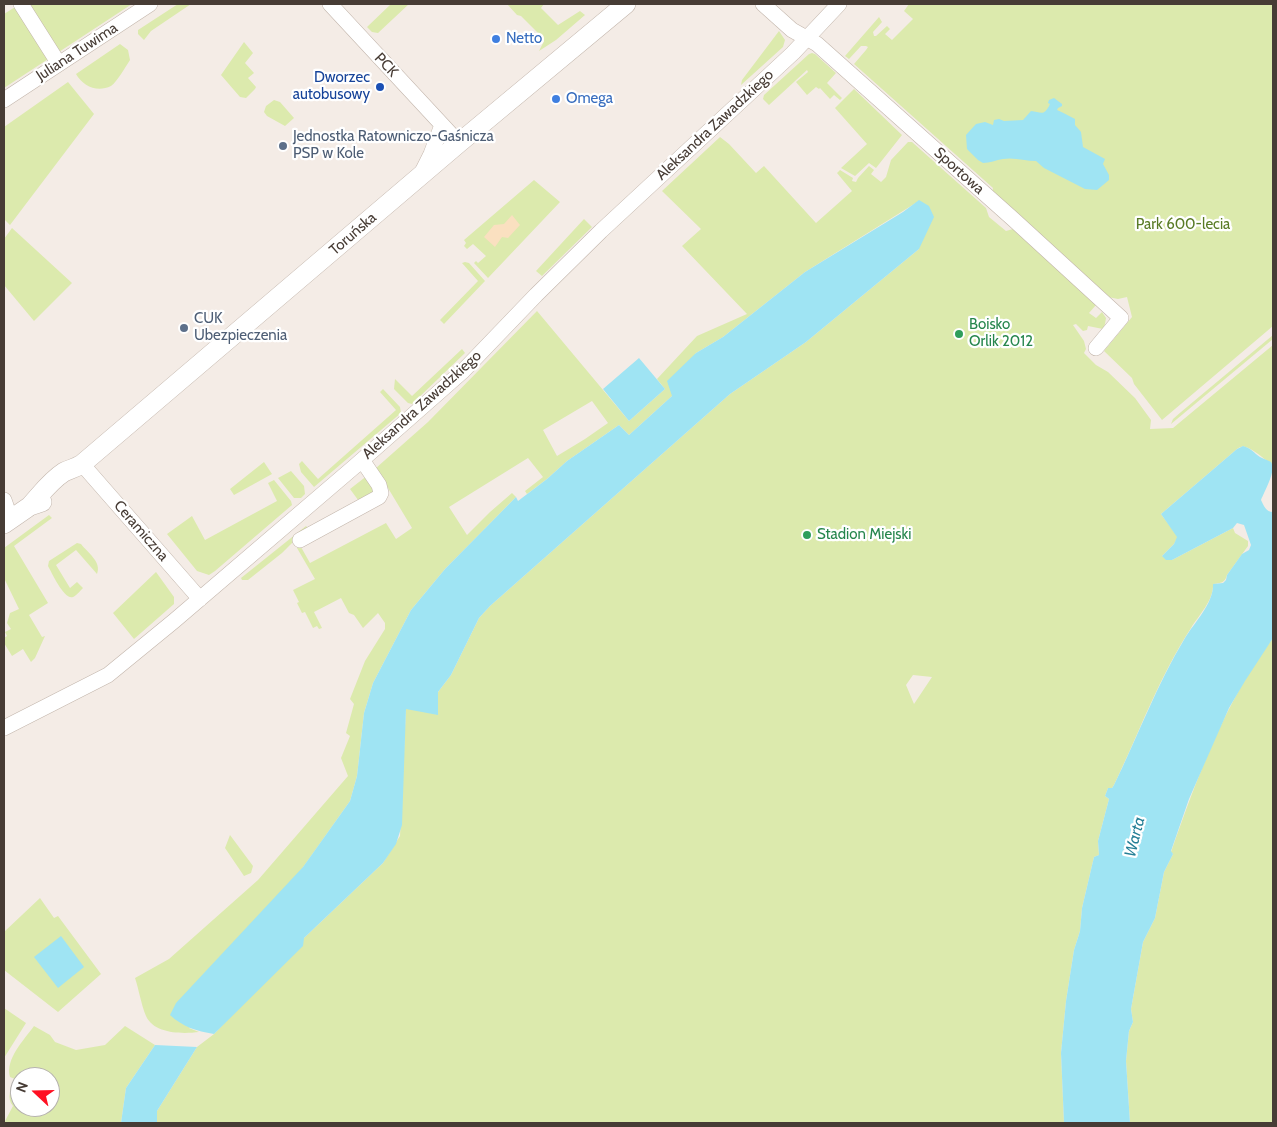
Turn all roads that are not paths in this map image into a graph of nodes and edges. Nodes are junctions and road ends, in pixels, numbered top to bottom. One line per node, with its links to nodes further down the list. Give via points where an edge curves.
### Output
1 (21, 4): 8 (street)
2 (150, 4): 8 (street, Juliana Tuwima)
3 (330, 4): 10 (street, PCK)
4 (626, 4): 11 (street, Toruńska)
5 (763, 4): 7 (street, Sportowa, via 792,30)
6 (839, 4): 7 (street, Aleksandra Zawadzkiego)
7 (807, 38): 13 (street, Sportowa, via 867,88 1121,318); 14 (street, Aleksandra Zawadzkiego, via 536,295 463,371)
8 (59, 64): 9 (street, Juliana Tuwima)
9 (4, 100)
10 (442, 125): 11 (street, PCK); 12 (street)
11 (458, 143): 12 (street, Toruńska)
12 (419, 177): 15 (street, Toruńska)
13 (1096, 348)
14 (362, 460): 18 (street, via 379,485 381,493 378,498); 19 (street, Aleksandra Zawadzkiego)
15 (81, 464): 17 (street, Toruńska, via 50,497); 19 (street, Ceramiczna)
16 (4, 500): 17 (street)
17 (7, 522)
18 (300, 540)
19 (200, 599): 20 (street, Aleksandra Zawadzkiego, via 108,675)
20 (4, 728)

